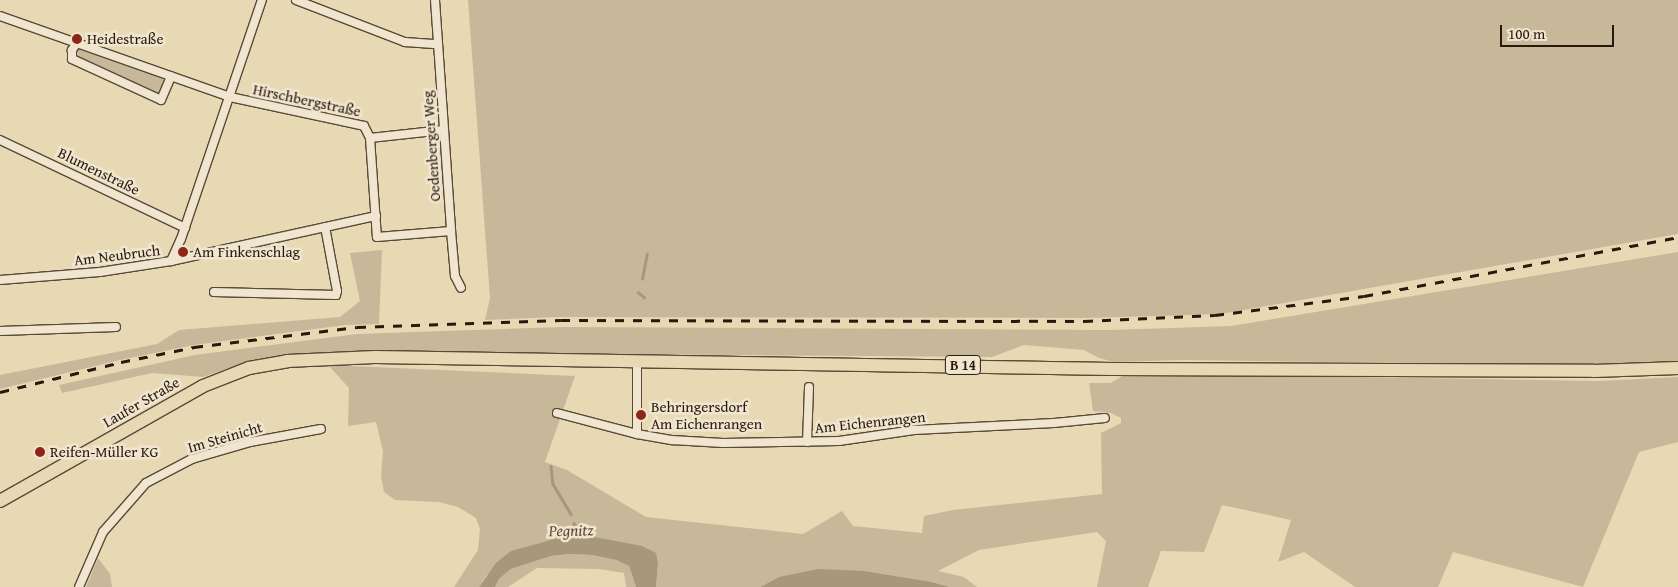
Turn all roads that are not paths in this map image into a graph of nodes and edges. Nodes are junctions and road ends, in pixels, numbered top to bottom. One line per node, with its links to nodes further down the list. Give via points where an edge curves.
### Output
1 (262, 0): 8 (street)
2 (296, 0): 6 (street, via 405,42)
3 (435, 0): 6 (street, Oedenberger Weg)
4 (0, 16): 5 (street)
5 (77, 43): 7 (street); 7 (street, via 72,50 72,59 161,100)
6 (437, 44): 9 (street, Oedenberger Weg)
7 (171, 76): 8 (street)
8 (230, 98): 10 (street, Hirschbergstraße, via 364,126); 14 (street)
9 (444, 130): 10 (street, Hirschbergstraße); 15 (street, Oedenberger Weg)
10 (370, 138): 12 (street, Hirschbergstraße)
11 (0, 140): 14 (street, Blumenstraße)
12 (376, 216): 13 (street, Am Neubruch); 15 (street, Hirschbergstraße, via 377,238)
13 (324, 227): 16 (street, Am Neubruch); 19 (street, via 336,295)
14 (185, 228): 16 (street)
15 (450, 231): 18 (street, Oedenberger Weg, via 455,276)
16 (171, 261): 17 (street, Am Neubruch, via 100,272)
17 (0, 280)
18 (461, 288)
19 (214, 292)
20 (116, 327): 21 (street)
21 (0, 331)
22 (638, 360): 23 (main road, B 14, via 1113,369 1594,371); 28 (street); 30 (main road, Laufer Straße / B 14, via 375,357 287,361 248,368 203,386)
23 (1678, 368)
24 (809, 387): 29 (street)
25 (557, 413): 28 (street, Am Eichenrangen)
26 (1106, 418): 29 (street, Am Eichenrangen, via 914,430)
27 (321, 429): 31 (street, Im Steinicht, via 250,442 192,459 146,483 103,532)
28 (637, 434): 29 (street, Am Eichenrangen, via 692,442)
29 (807, 442)
30 (0, 501)
31 (79, 587)

